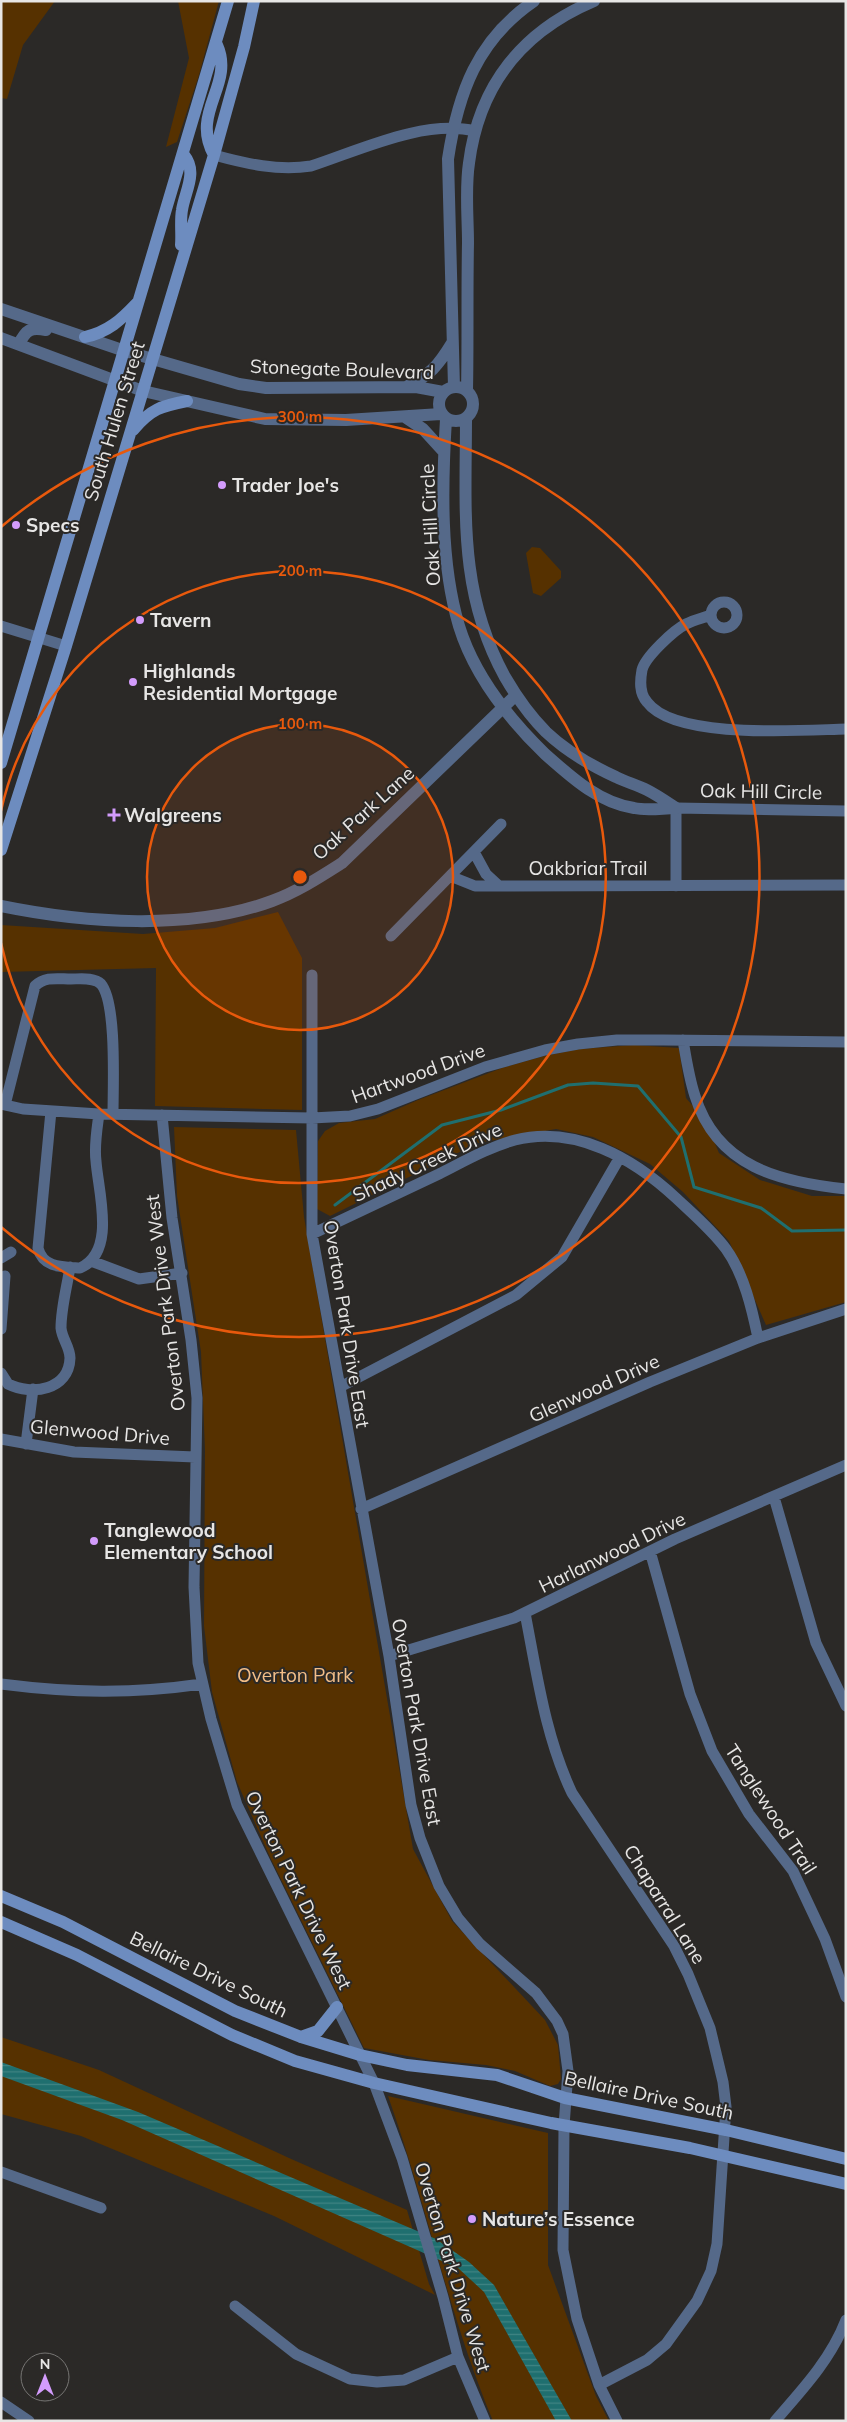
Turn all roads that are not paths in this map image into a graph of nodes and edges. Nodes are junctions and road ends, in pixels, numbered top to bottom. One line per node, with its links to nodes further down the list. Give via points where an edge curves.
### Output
1 (228, 1): 5 (main road, South Hulen Street)
2 (254, 1): 9 (main road, South Hulen Street)
3 (534, 1): 6 (street, via 498,33 479,58 465,85)
4 (594, 1): 7 (street, via 546,27 504,68 490,92)
5 (217, 45): 8 (main road, South Hulen Street); 9 (main road, via 222,56 221,73 206,133)
6 (452, 128): 7 (street); 9 (street, via 403,134 311,166 296,168 272,168); 16 (street, via 448,158)
7 (475, 131): 24 (street, via 469,164)
8 (184, 155): 10 (main road, via 192,172 181,212); 11 (main road, South Hulen Street)
9 (214, 155): 10 (main road, South Hulen Street)
10 (180, 270): 19 (main road, South Hulen Street)
11 (139, 301): 14 (main road, via 117,324); 18 (main road, South Hulen Street)
12 (1, 309): 13 (street)
13 (71, 332): 14 (street, Stonegate Boulevard); 17 (street, via 30,329)
14 (85, 337): 18 (street, Stonegate Boulevard)
15 (1, 338): 17 (street)
16 (452, 343): 21 (street, via 435,368); 23 (street)
17 (20, 344): 20 (street)
18 (125, 351): 19 (street, Stonegate Boulevard); 20 (main road, South Hulen Street)
19 (152, 359): 21 (street, Stonegate Boulevard, via 239,384 266,388); 22 (main road, South Hulen Street)
20 (116, 382): 22 (street); 33 (main road, South Hulen Street)
21 (406, 387): 23 (street, Stonegate Boulevard)
22 (143, 390): 25 (street); 29 (main road, South Hulen Street)
23 (448, 390): 24 (street); 26 (street, via 438,403)
24 (467, 391): 28 (street, via 473,403)
25 (187, 401): 27 (street, via 265,419); 29 (main road, via 164,405 146,414)
26 (444, 416): 27 (street); 28 (street, via 459,421); 30 (street, Oak Hill Circle)
27 (405, 417): 30 (street, via 423,429)
28 (466, 418): 35 (street, Oak Hill Circle, via 470,580 483,631)
29 (130, 434): 34 (main road, South Hulen Street)
30 (444, 452): 36 (street, Oak Hill Circle, via 446,554 459,626 472,657)
31 (711, 615): 37 (street, via 686,624 643,664 639,684 646,702 666,717 746,732)
32 (1, 626): 33 (street)
33 (40, 638): 34 (street); 38 (main road, South Hulen Street)
34 (66, 646): 42 (main road, South Hulen Street)
35 (516, 695): 36 (street, Oak Park Lane); 39 (street, Oak Hill Circle, via 546,732 584,760 647,790)
36 (502, 707): 39 (street, Oak Hill Circle, via 576,782 601,796 634,808); 48 (street, Oak Park Lane, via 342,863 273,901 219,914 134,920 69,917)
37 (846, 729)
38 (1, 763)
39 (676, 808): 40 (street, Oak Hill Circle); 47 (street)
40 (846, 811)
41 (501, 824): 43 (street)
42 (1, 850)
43 (474, 852): 44 (street); 46 (street, via 486,874)
44 (450, 876): 46 (street, Oakbriar Trail, via 476,886); 49 (street)
45 (846, 885): 47 (street, Oakbriar Trail)
46 (499, 886): 47 (street, Oakbriar Trail)
47 (676, 886)
48 (1, 906)
49 (391, 936)
50 (312, 975): 58 (street, Overton Park Drive East)
51 (682, 1040): 52 (street, Hartwood Drive); 58 (street, Hartwood Drive, via 617,1040 546,1050 485,1067 378,1109 350,1116); 60 (street, via 695,1097 718,1139 758,1170 813,1186)
52 (846, 1042)
53 (3, 1105): 54 (street, Hartwood Drive); 56 (street, via 35,986 46,978 93,980 100,983 107,995 111,1013)
54 (51, 1111): 55 (street, Hartwood Drive); 63 (street, via 38,1240 44,1261)
55 (99, 1114): 56 (street, Hartwood Drive); 62 (street, via 95,1159 103,1222)
56 (113, 1114): 57 (street, Hartwood Drive)
57 (162, 1115): 58 (street, Hartwood Drive); 64 (street, Overton Park Drive West, via 172,1218)
58 (312, 1118): 61 (street, Overton Park Drive East)
59 (620, 1157): 61 (street, Shady Creek Drive, via 589,1142 567,1137 513,1141); 68 (street, Shady Creek Drive, via 664,1187 727,1250 742,1279); 70 (street, via 562,1257 540,1276 516,1295)
60 (846, 1189)
61 (312, 1234): 70 (street, Overton Park Drive East)
62 (93, 1256): 63 (street, via 80,1268); 64 (street, via 139,1279)
63 (70, 1267): 71 (street, via 61,1329 68,1349 68,1367 64,1376 51,1388)
64 (182, 1273): 74 (street, Overton Park Drive West, via 197,1398)
65 (5, 1276): 67 (street)
66 (846, 1309): 68 (street, Glenwood Drive)
67 (1, 1328)
68 (758, 1338): 77 (street, Glenwood Drive)
69 (1, 1373): 71 (street, via 8,1384)
70 (340, 1387): 77 (street, Overton Park Drive East)
71 (33, 1390): 73 (street)
72 (1, 1439): 73 (street, Glenwood Drive)
73 (26, 1444): 74 (street, Glenwood Drive, via 74,1452)
74 (196, 1457): 82 (street, Overton Park Drive West, via 194,1587)
75 (846, 1465): 76 (street, Harlanwood Drive)
76 (774, 1496): 78 (street, Harlanwood Drive); 83 (street, via 816,1643)
77 (361, 1509): 80 (street, Overton Park Drive East)
78 (650, 1551): 79 (street, Harlanwood Drive); 87 (street, Tanglewood Trail, via 690,1694 712,1751 749,1814 793,1871 825,1939)
79 (525, 1613): 80 (street, Harlanwood Drive); 95 (street, Chaparral Lane, via 543,1709 563,1774 572,1793 674,1946 688,1974 710,2028 726,2107)
80 (388, 1656): 93 (street, Overton Park Drive East, via 411,1805 439,1886 458,1918 480,1944 523,1980 557,2021 568,2062)
81 (1, 1684): 82 (street, via 111,1693)
82 (202, 1684): 89 (street, Overton Park Drive West, via 236,1805)
83 (846, 1706)
84 (1, 1896): 86 (main road, Bellaire Drive South, via 63,1922)
85 (1, 1922): 88 (main road, via 77,1955)
86 (187, 1988): 88 (main road); 90 (main road, Bellaire Drive South)
87 (846, 1997)
88 (176, 2006): 92 (main road, via 295,2061)
89 (337, 2007): 90 (main road, via 318,2031); 91 (street, Overton Park Drive West)
90 (301, 2038): 91 (main road, Bellaire Drive South)
91 (360, 2055): 92 (street, Overton Park Drive West); 93 (main road, Bellaire Drive South, via 431,2069 497,2075)
92 (374, 2083): 94 (main road); 103 (street, Overton Park Drive West, via 402,2158)
93 (565, 2098): 94 (street, Overton Park Drive East); 95 (main road, Bellaire Drive South)
94 (564, 2126): 96 (main road); 104 (street, Overton Park Drive East, via 563,2250 577,2319)
95 (726, 2130): 96 (street, Chaparral Lane); 97 (main road, Bellaire Drive South)
96 (723, 2155): 99 (main road); 104 (street, Chaparral Lane, via 717,2244 711,2271 697,2301 666,2344 626,2373)
97 (846, 2159)
98 (1, 2172): 100 (street)
99 (846, 2184)
100 (101, 2208)
101 (235, 2306): 103 (street, via 296,2354 350,2379 404,2380)
102 (846, 2320): 109 (street, via 837,2342 816,2374)
103 (458, 2357): 107 (street, Overton Park Drive West)
104 (600, 2385): 108 (street, Overton Park Drive East)
105 (1, 2402): 106 (street)
106 (29, 2421)
107 (485, 2421)
108 (618, 2421)
109 (775, 2421)

